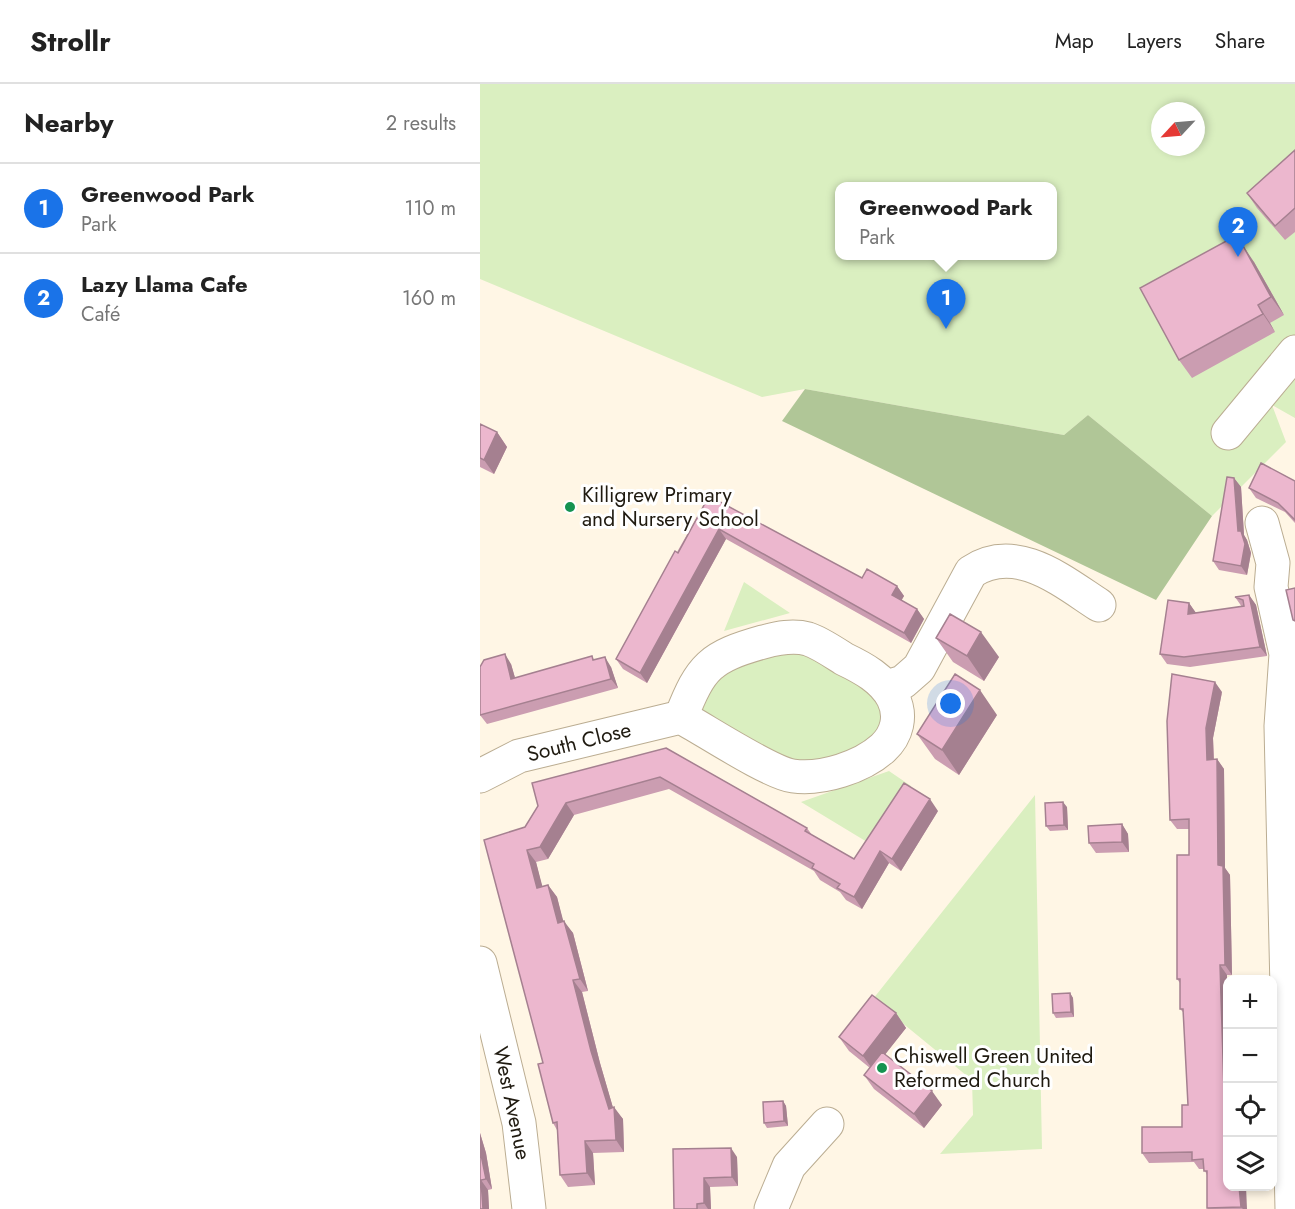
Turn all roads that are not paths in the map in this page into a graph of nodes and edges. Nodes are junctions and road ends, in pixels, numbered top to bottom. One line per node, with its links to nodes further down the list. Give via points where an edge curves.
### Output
1 (1295, 352): 2 (street)
2 (1228, 433)
3 (1262, 523): 4 (street)
4 (1284, 561): 13 (street, via 1271,587 1286,654 1281,726)
5 (1099, 605): 6 (street, via 1044,570 1023,562 980,567 971,572 919,668 903,682)
6 (886, 687): 7 (street, via 866,670 809,639 778,638 720,656 704,669); 7 (street, via 897,714 891,740 862,762 807,777 775,770)
7 (681, 717): 8 (street, South Close, via 519,756)
8 (480, 776)
9 (480, 963): 11 (street, West Avenue, via 519,1123)
10 (826, 1124): 12 (street, via 789,1166)
11 (529, 1209)
12 (771, 1209)
13 (1292, 1209)

